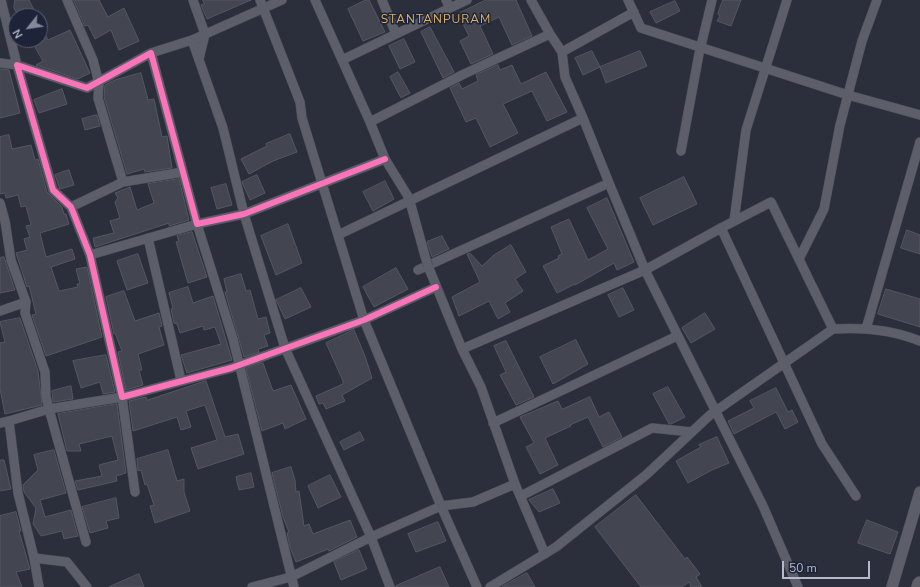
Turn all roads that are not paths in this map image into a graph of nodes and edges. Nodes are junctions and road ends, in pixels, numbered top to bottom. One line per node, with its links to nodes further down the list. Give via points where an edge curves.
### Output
1 (2, 0): 26 (street)
2 (67, 0): 28 (street, via 93,60)
3 (194, 0): 16 (street)
4 (282, 0): 13 (street)
5 (315, 0): 24 (street)
6 (382, 0): 17 (street)
7 (467, 0): 14 (street)
8 (531, 0): 18 (street)
9 (628, 0): 15 (street)
10 (712, 0): 20 (street)
11 (787, 0): 27 (street)
12 (877, 0): 29 (street, via 862,41)
13 (261, 4): 16 (street); 39 (street, via 300,102 302,118)
14 (448, 4): 17 (street)
15 (634, 12): 20 (street, via 641,28); 21 (street)
16 (204, 34): 19 (street); 23 (street)
17 (396, 34): 24 (street)
18 (550, 34): 21 (street); 32 (street)
19 (192, 40): 22 (street); 23 (street)
20 (702, 47): 27 (street); 34 (street)
21 (562, 52): 31 (street, via 565,77)
22 (151, 53): 28 (street); 36 (street)
23 (199, 60): 43 (street, via 223,128)
24 (342, 60): 32 (street)
25 (0, 63): 26 (street)
26 (17, 65): 28 (street, via 87,88); 42 (street, via 52,190)
27 (766, 67): 29 (street); 44 (street, via 746,130)
28 (99, 83): 37 (street, via 98,98)
29 (848, 95): 30 (street); 50 (street, via 824,208)
30 (920, 115)
31 (583, 118): 38 (street); 40 (street)
32 (370, 122): 35 (street)
33 (920, 142): 59 (street)
34 (681, 151)
35 (385, 159): 39 (street); 40 (street)
36 (182, 172): 37 (street); 45 (street)
37 (123, 182): 42 (street)
38 (609, 183): 51 (street); 53 (street)
39 (322, 185): 43 (street); 47 (street)
40 (409, 200): 47 (street); 51 (street, bridge)
41 (0, 203): 55 (street, via 6,221 11,260)
42 (72, 207): 49 (street)
43 (244, 214): 45 (street); 62 (street)
44 (734, 222): 46 (street); 50 (street, via 771,202)
45 (197, 224): 48 (street); 65 (street)
46 (721, 228): 53 (street); 64 (street)
47 (338, 235): 57 (street)
48 (148, 238): 49 (street); 66 (street)
49 (90, 255): 67 (street)
50 (798, 259): 58 (street)
51 (427, 266): 52 (street); 54 (street)
52 (418, 270)
53 (645, 270): 60 (street); 63 (street)
54 (436, 287): 57 (street); 63 (street)
55 (26, 302): 56 (street); 68 (street, via 25,313 45,372)
56 (0, 311)
57 (364, 320): 62 (street); 78 (street)
58 (833, 329): 59 (street); 64 (street)
59 (866, 329): 61 (street, via 908,336)
60 (677, 336): 69 (street); 71 (street)
61 (920, 342)
62 (285, 348): 65 (street); 79 (street)
63 (462, 349): 71 (street, via 481,387)
64 (783, 364): 69 (street); 77 (street, via 822,444)
65 (239, 365): 66 (street); 83 (street)
66 (181, 380): 67 (street)
67 (122, 397): 68 (street); 74 (street)
68 (49, 409): 70 (street); 80 (street)
69 (714, 411): 72 (street); 91 (street, via 763,506)
70 (2, 422): 82 (street)
71 (493, 423): 73 (street)
72 (692, 432): 76 (street, via 652,428); 81 (street, via 646,475)
73 (515, 484): 76 (street); 78 (street, via 473,502)
74 (135, 492)
75 (920, 492): 92 (street)
76 (521, 496): 81 (street)
77 (856, 496)
78 (441, 506): 79 (street); 89 (street)
79 (371, 537): 83 (street); 88 (street)
80 (86, 542)
81 (545, 554): 90 (street)
82 (34, 558): 84 (street); 85 (street, via 67,562)
83 (291, 577): 86 (street); 87 (street)
84 (39, 587)
85 (87, 587)
86 (252, 587)
87 (294, 587)
88 (390, 587)
89 (477, 587)
90 (490, 587)
91 (798, 587)
92 (892, 587)

